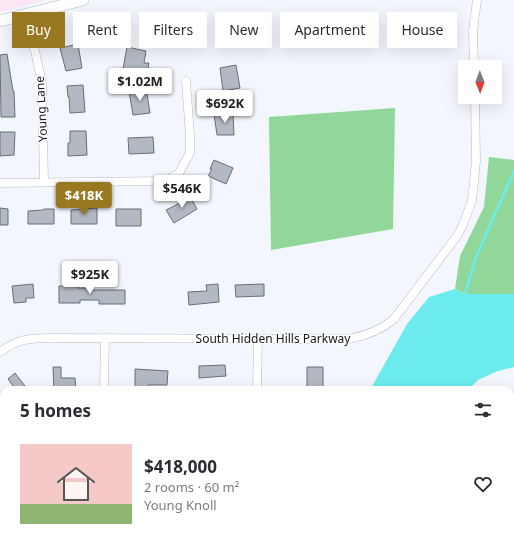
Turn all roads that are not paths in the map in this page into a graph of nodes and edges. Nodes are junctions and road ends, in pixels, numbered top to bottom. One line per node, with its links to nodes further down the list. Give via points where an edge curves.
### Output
1 (83, 0): 3 (street)
2 (477, 0): 7 (street, via 473,31)
3 (35, 12)
4 (12, 18): 5 (street)
5 (0, 21)
6 (34, 48): 10 (street, Young Lane, via 42,83)
7 (474, 60)
8 (186, 81): 10 (street, via 190,153 179,173 166,181 151,182)
9 (476, 104): 13 (street, South Hidden Hills Parkway, via 476,161 472,201 457,236 394,319 386,325 349,340)
10 (44, 182): 11 (street)
11 (0, 183)
12 (105, 338): 13 (street, South Hidden Hills Parkway); 14 (street, South Hidden Hills Parkway, via 37,338 10,344); 15 (street)
13 (258, 339): 16 (street)
14 (0, 352)
15 (104, 386)
16 (257, 386)

